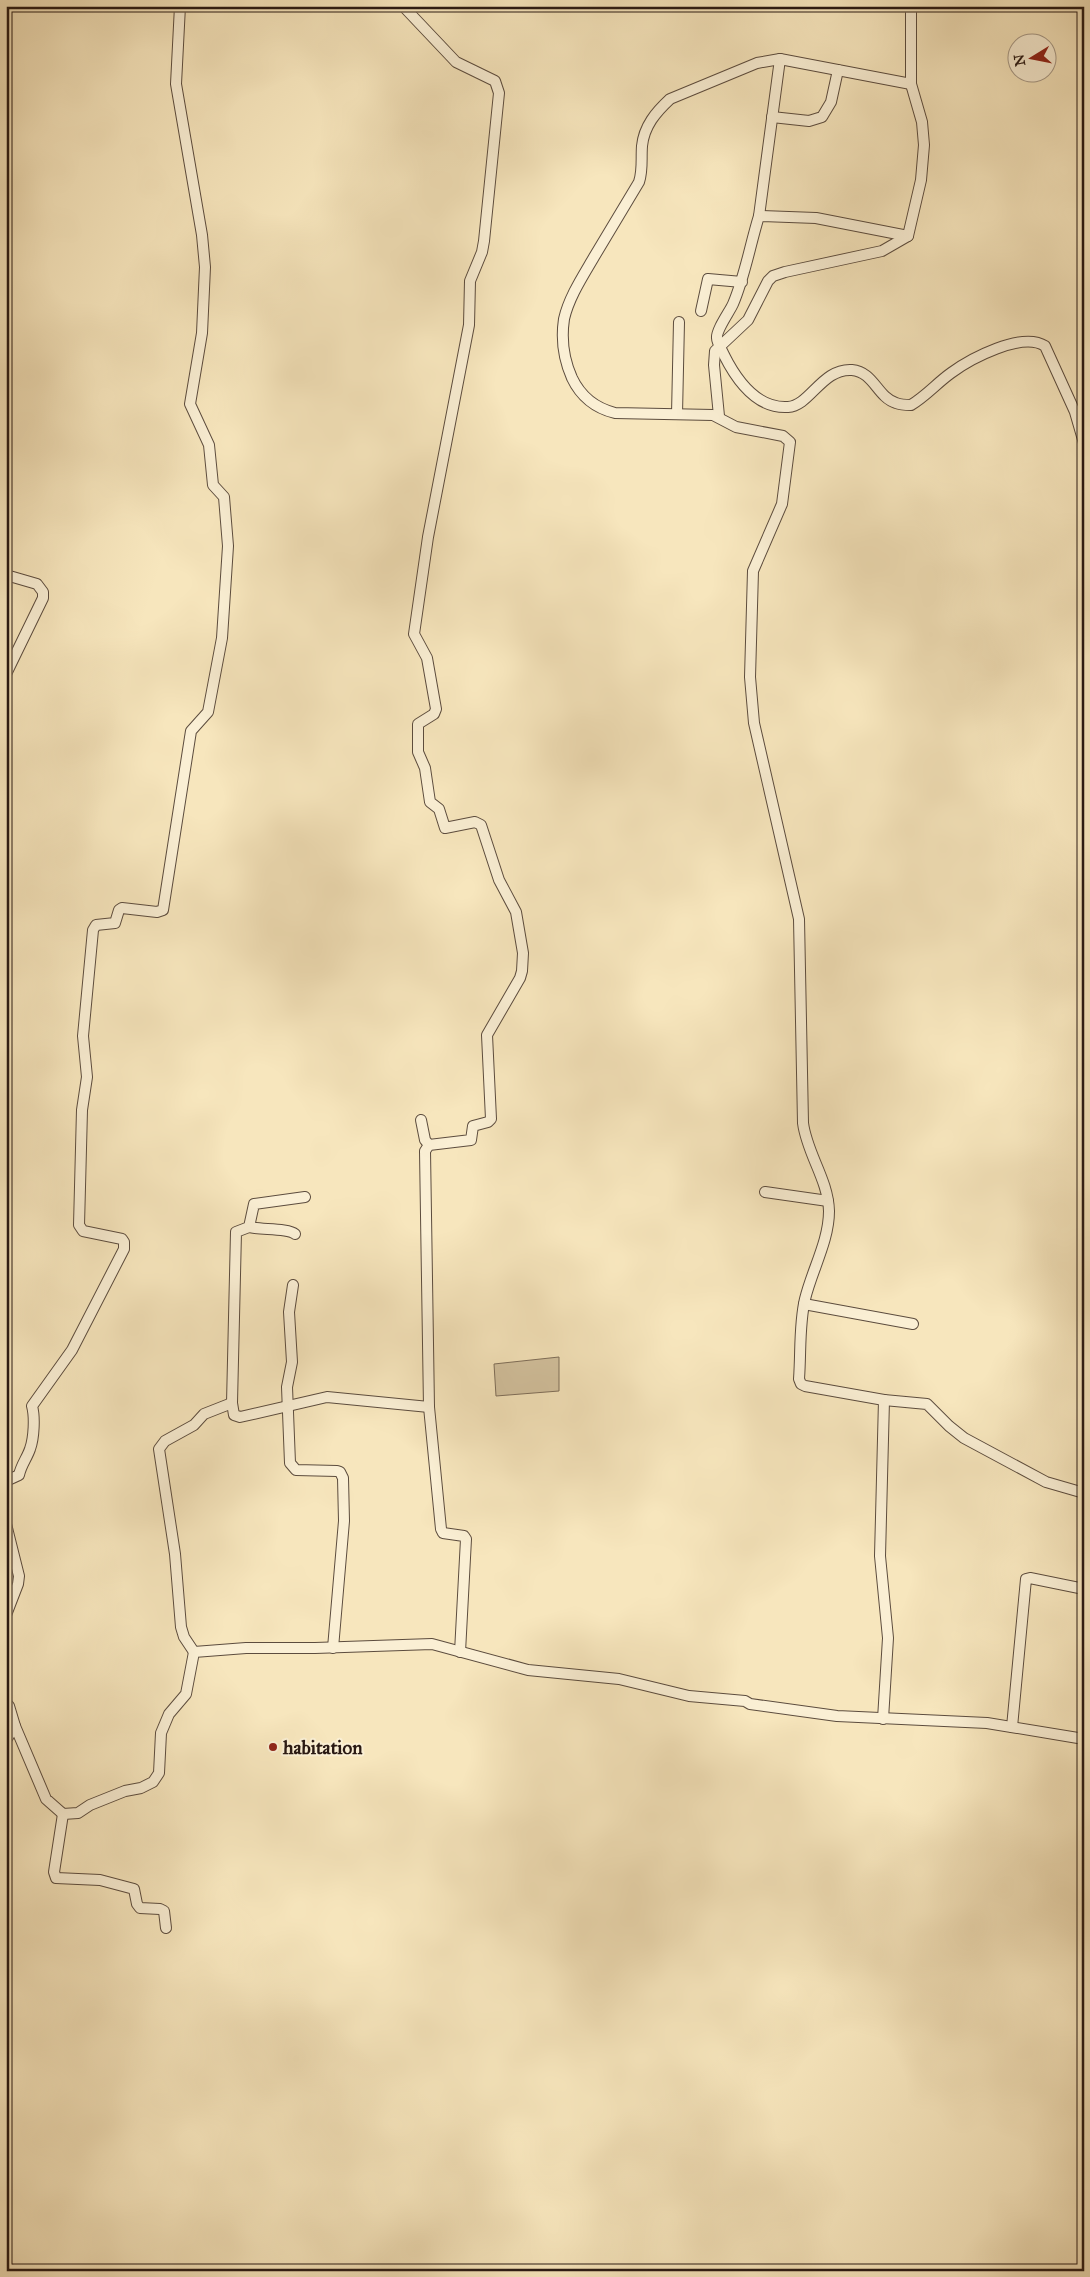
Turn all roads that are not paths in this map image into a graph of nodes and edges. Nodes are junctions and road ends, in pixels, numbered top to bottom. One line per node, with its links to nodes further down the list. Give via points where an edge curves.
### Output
1 (180, 6): 33 (street, via 176,84 205,266 202,333 190,404 210,445 213,485 224,497 228,546 222,638 208,712 191,731 163,910 122,908 115,923 96,925 93,930 83,1036 86,1077 79,1225 83,1231 122,1239 124,1249 72,1350 32,1406 30,1450 19,1475)
2 (403, 6): 20 (street, via 456,62 495,80 499,93 484,241 470,281 469,325 428,537 414,634 427,658 436,709 434,714 418,724 418,752 426,771 430,802 438,809 445,828 475,822 481,825 499,880 516,912 524,954 520,978 488,1034 491,1119 473,1126 471,1140)
3 (911, 6): 6 (street)
4 (780, 59): 5 (street); 7 (street); 14 (street, via 757,63 678,94 660,108 644,136 642,173 638,182 579,284 565,318 563,344 568,368 575,385 594,405 615,413)
5 (838, 70): 6 (street); 7 (street, via 831,102 822,117 809,121)
6 (911, 84): 9 (street, via 922,122 924,145 921,180)
7 (772, 117): 8 (street)
8 (759, 216): 9 (street, via 816,218); 10 (street)
9 (908, 236): 13 (street, via 882,251 773,276 748,320)
10 (742, 282): 11 (street, via 708,279); 13 (street, via 717,334)
11 (701, 311)
12 (679, 322): 14 (street)
13 (719, 345): 15 (street, via 714,365); 16 (street, via 746,390 766,402 788,407 801,401 828,376 844,370 855,370 869,376 885,396 896,403 912,405 973,359 1014,343 1034,341 1044,346 1075,412)
14 (677, 414): 15 (street)
15 (719, 416): 23 (street, via 736,427 788,438 791,446 780,510 753,571 751,702 799,919 804,1136 822,1177)
16 (1084, 442)
17 (6, 575): 18 (street, via 37,584 43,598)
18 (6, 674)
19 (422, 1120): 20 (street)
20 (429, 1145): 32 (street, via 425,1151)
21 (765, 1192): 23 (street)
22 (305, 1197): 24 (street, via 254,1204)
23 (828, 1201): 27 (street, via 825,1236)
24 (249, 1227): 25 (street); 30 (street, via 236,1234)
25 (295, 1234)
26 (293, 1285): 31 (street, via 289,1312 292,1358)
27 (804, 1304): 28 (street); 29 (street, via 801,1384)
28 (913, 1324)
29 (884, 1400): 34 (street, via 927,1404 964,1438 1040,1479); 42 (street, via 880,1556 888,1638)
30 (232, 1403): 31 (street, via 234,1415 240,1417); 39 (street, via 204,1414 194,1425 165,1441 159,1449 174,1542 181,1627)
31 (286, 1405): 32 (street, via 330,1397); 38 (street, via 293,1468 337,1471 343,1478 344,1521)
32 (428, 1407): 40 (street, via 440,1529 443,1533 466,1539)
33 (6, 1481)
34 (1084, 1493)
35 (6, 1524): 37 (street, via 18,1584)
36 (1084, 1589): 44 (street, via 1026,1579)
37 (6, 1615)
38 (333, 1648): 39 (street, via 246,1648); 40 (street, via 432,1644)
39 (194, 1652): 47 (street, via 186,1694 169,1714 160,1733 159,1773 153,1782 125,1790 78,1813)
40 (460, 1652): 42 (street, via 528,1670 619,1679 689,1696)
41 (6, 1703): 43 (street)
42 (883, 1719): 44 (street)
43 (14, 1726): 46 (street); 47 (street, via 46,1799)
44 (1012, 1727): 45 (street)
45 (1084, 1739)
46 (6, 1740)
47 (64, 1814): 48 (street, via 54,1872 56,1878 100,1880 134,1889 140,1908 164,1911)
48 (166, 1928)
49 (6, 2267): 50 (street)
50 (12, 2271)

